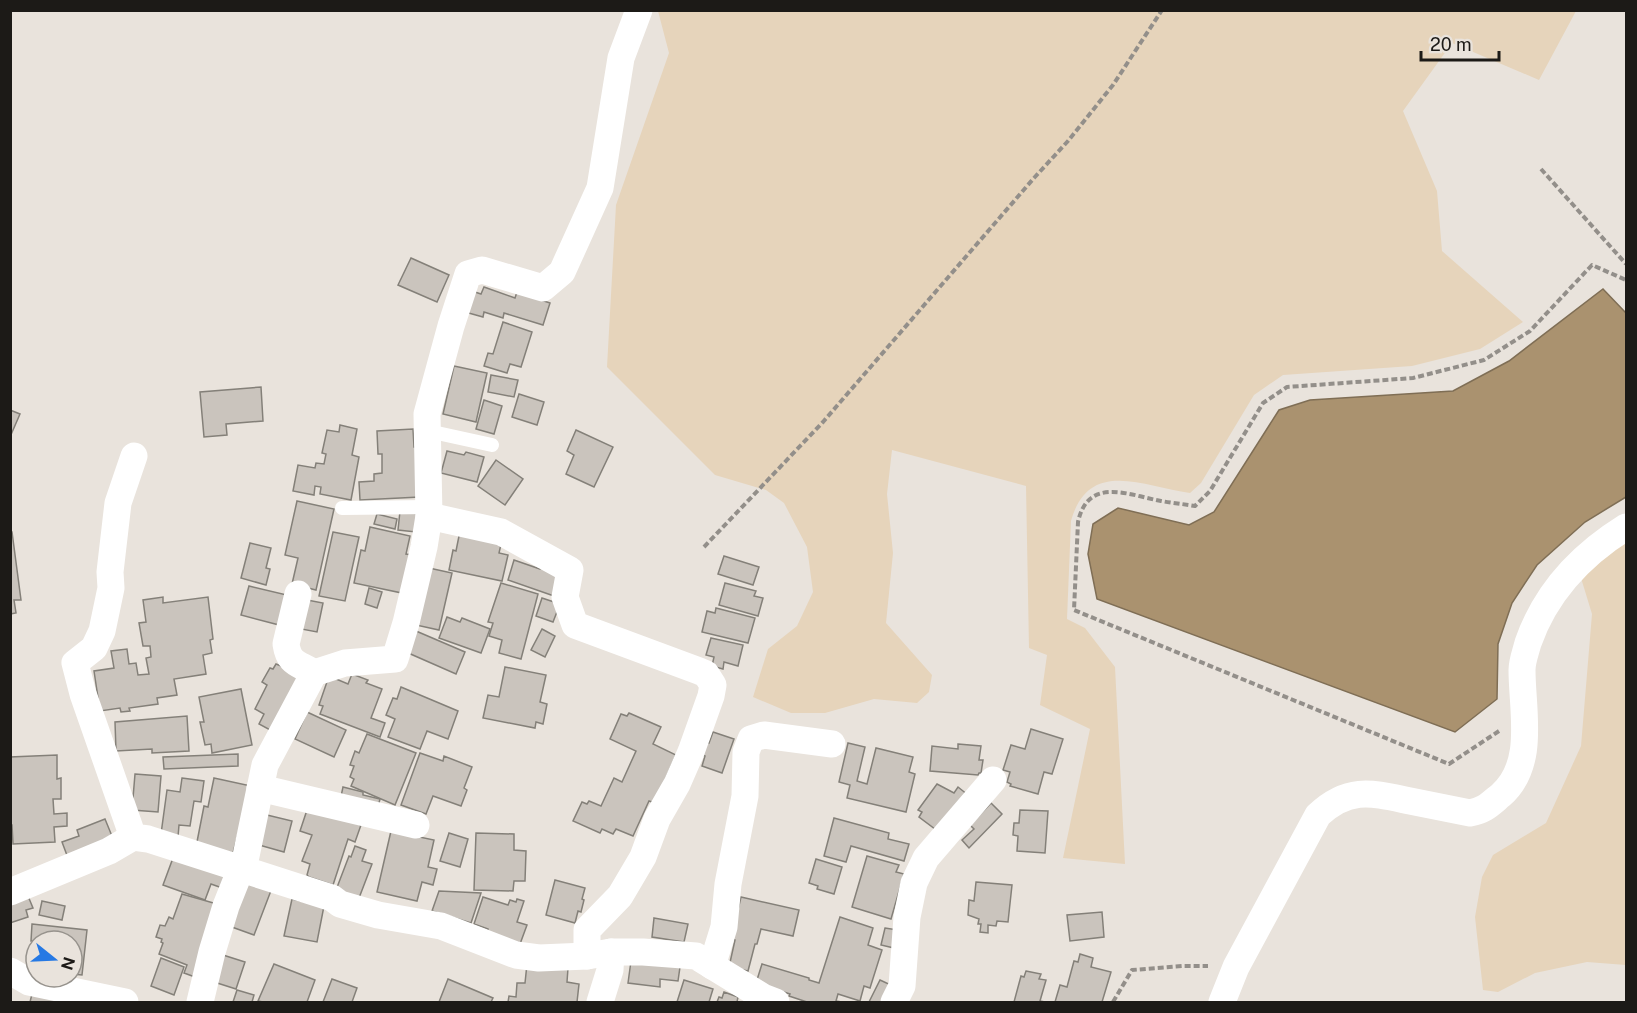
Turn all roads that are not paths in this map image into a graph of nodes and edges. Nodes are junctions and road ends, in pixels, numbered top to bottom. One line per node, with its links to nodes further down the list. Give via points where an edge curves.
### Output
1 (639, 10): 2 (street, via 621,58 600,188 562,272 543,288 482,270 468,274 427,414)
2 (428, 431): 3 (lane); 6 (street)
3 (492, 445)
4 (134, 456): 14 (street, via 118,503 111,588 102,631 94,648 75,663)
5 (342, 508): 6 (lane)
6 (429, 511): 9 (street, via 406,624 394,659 345,663); 17 (street, via 501,532 570,570 566,597 575,625 706,674 713,685 691,752 657,819 643,857 620,896 587,930)
7 (1626, 527): 25 (street, via 1600,544 1562,581 1542,611 1522,667 1525,715 1518,771 1506,790 1484,810 1470,813 1369,792 1329,804 1318,815 1236,967)
8 (298, 594): 9 (street, via 287,652 294,663)
9 (314, 673): 12 (street, via 265,765)
10 (832, 744): 18 (street, via 764,735 751,739 746,752 744,796 724,927)
11 (993, 780): 24 (street, via 926,858 914,883 907,917 902,986)
12 (260, 788): 13 (street); 15 (street)
13 (416, 825)
14 (133, 837): 15 (street); 16 (street)
15 (241, 869): 17 (street, via 378,915 441,926 516,955 538,958); 22 (street, via 226,906)
16 (10, 892)
17 (599, 954): 18 (street, via 696,956); 23 (street, via 610,970)
18 (712, 966): 20 (street)
19 (10, 971): 21 (street, via 29,982)
20 (766, 1001)
21 (125, 1002)
22 (200, 1002)
23 (600, 1002)
24 (894, 1002)
25 (1222, 1002)

